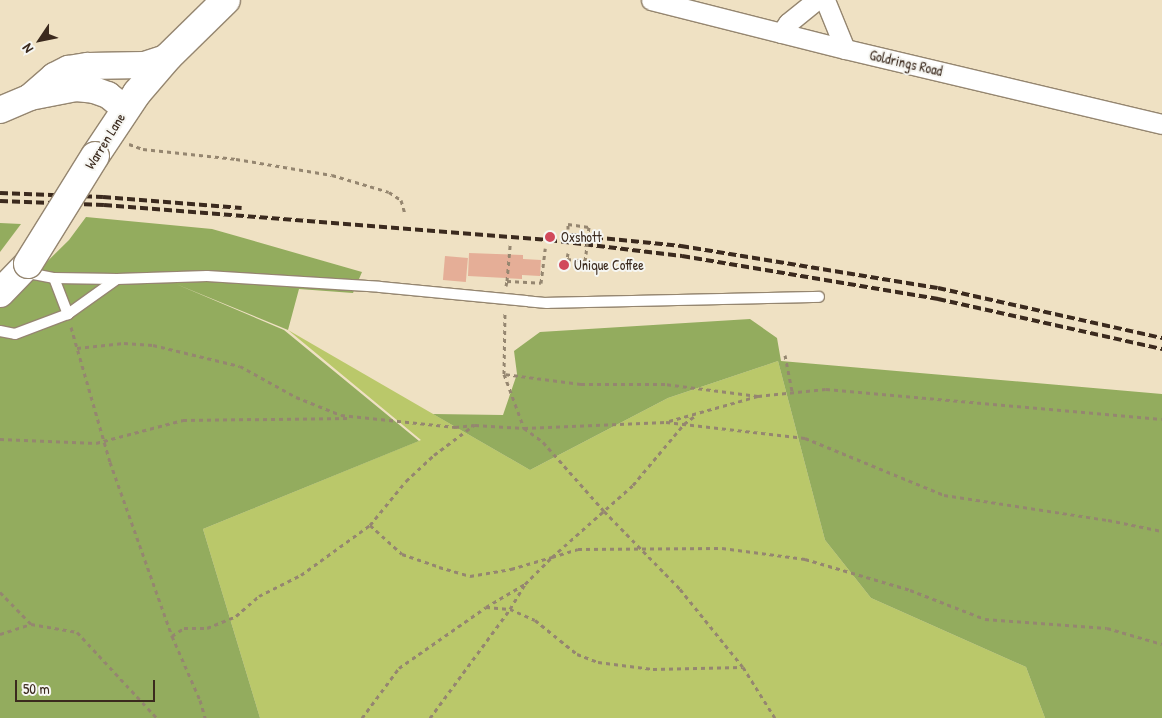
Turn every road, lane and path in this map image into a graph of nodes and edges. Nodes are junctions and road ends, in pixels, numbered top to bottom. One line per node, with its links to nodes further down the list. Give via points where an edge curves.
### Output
1 (226, 0): 7 (main road, Warren Lane)
2 (651, 0): 5 (street, Goldrings Road)
3 (816, 0): 5 (street)
4 (825, 0): 6 (street)
5 (781, 33): 6 (street, Goldrings Road)
6 (845, 49): 11 (street, Goldrings Road)
7 (168, 57): 8 (main road, via 144,65 68,69 54,76); 10 (main road, Warren Lane)
8 (30, 97): 9 (main road); 10 (main road, via 76,88 94,90 108,95)
9 (0, 110)
10 (125, 110): 12 (main road, Warren Lane)
11 (1162, 124)
12 (101, 145): 13 (path, via 120,142 143,149 236,159 332,175 389,192 401,200); 18 (main road, Warren Lane, bridge)
13 (405, 214)
14 (568, 226): 17 (path, bridge, via 588,227 585,261 567,259)
15 (510, 244): 21 (path)
16 (545, 248): 22 (path)
17 (568, 253)
18 (25, 268): 19 (lane); 23 (main road, Warren Lane)
19 (54, 278): 20 (lane); 26 (lane)
20 (117, 279): 25 (lane, via 206,276); 26 (lane)
21 (507, 281)
22 (541, 283)
23 (0, 293)
24 (819, 297): 25 (lane, via 547,303)
25 (505, 299): 30 (path)
26 (68, 314): 27 (lane, via 15,334); 28 (path)
27 (0, 331)
28 (77, 348): 34 (path, via 124,343 153,345 240,366 296,397 340,415); 41 (path)
29 (785, 355): 31 (path)
30 (504, 374): 32 (path, via 581,384 665,384); 39 (path)
31 (792, 391): 32 (path); 35 (path, via 826,389)
32 (758, 396): 33 (path)
33 (698, 413): 36 (path); 37 (path)
34 (363, 418): 38 (path, via 455,427); 41 (path, via 183,420)
35 (1162, 419)
36 (666, 422): 37 (path); 39 (path)
37 (684, 424): 42 (path, via 633,485); 44 (path, via 805,438 944,495)
38 (475, 425): 39 (path); 43 (path, via 434,455)
39 (524, 428): 42 (path, via 543,442)
40 (0, 439): 41 (path)
41 (104, 441): 53 (path)
42 (604, 511): 45 (path); 46 (path)
43 (370, 525): 46 (path, via 402,554 470,576); 53 (path, via 301,575 259,596 236,616 206,628 184,628)
44 (1162, 531)
45 (641, 548): 46 (path, via 578,549); 54 (path, via 722,548 805,559 910,590 985,619 1107,628); 55 (path, via 680,589)
46 (552, 557): 47 (path)
47 (525, 584): 49 (path); 50 (path)
48 (0, 592): 51 (path)
49 (486, 607): 50 (path); 58 (path, via 399,668)
50 (510, 609): 55 (path, via 535,620 577,654 598,662 653,669); 59 (path)
51 (31, 624): 52 (path); 56 (path, via 78,632)
52 (0, 634)
53 (172, 636): 57 (path, via 200,700)
54 (1162, 644)
55 (743, 667): 60 (path)
56 (157, 718)
57 (204, 718)
58 (362, 718)
59 (430, 718)
60 (775, 718)

